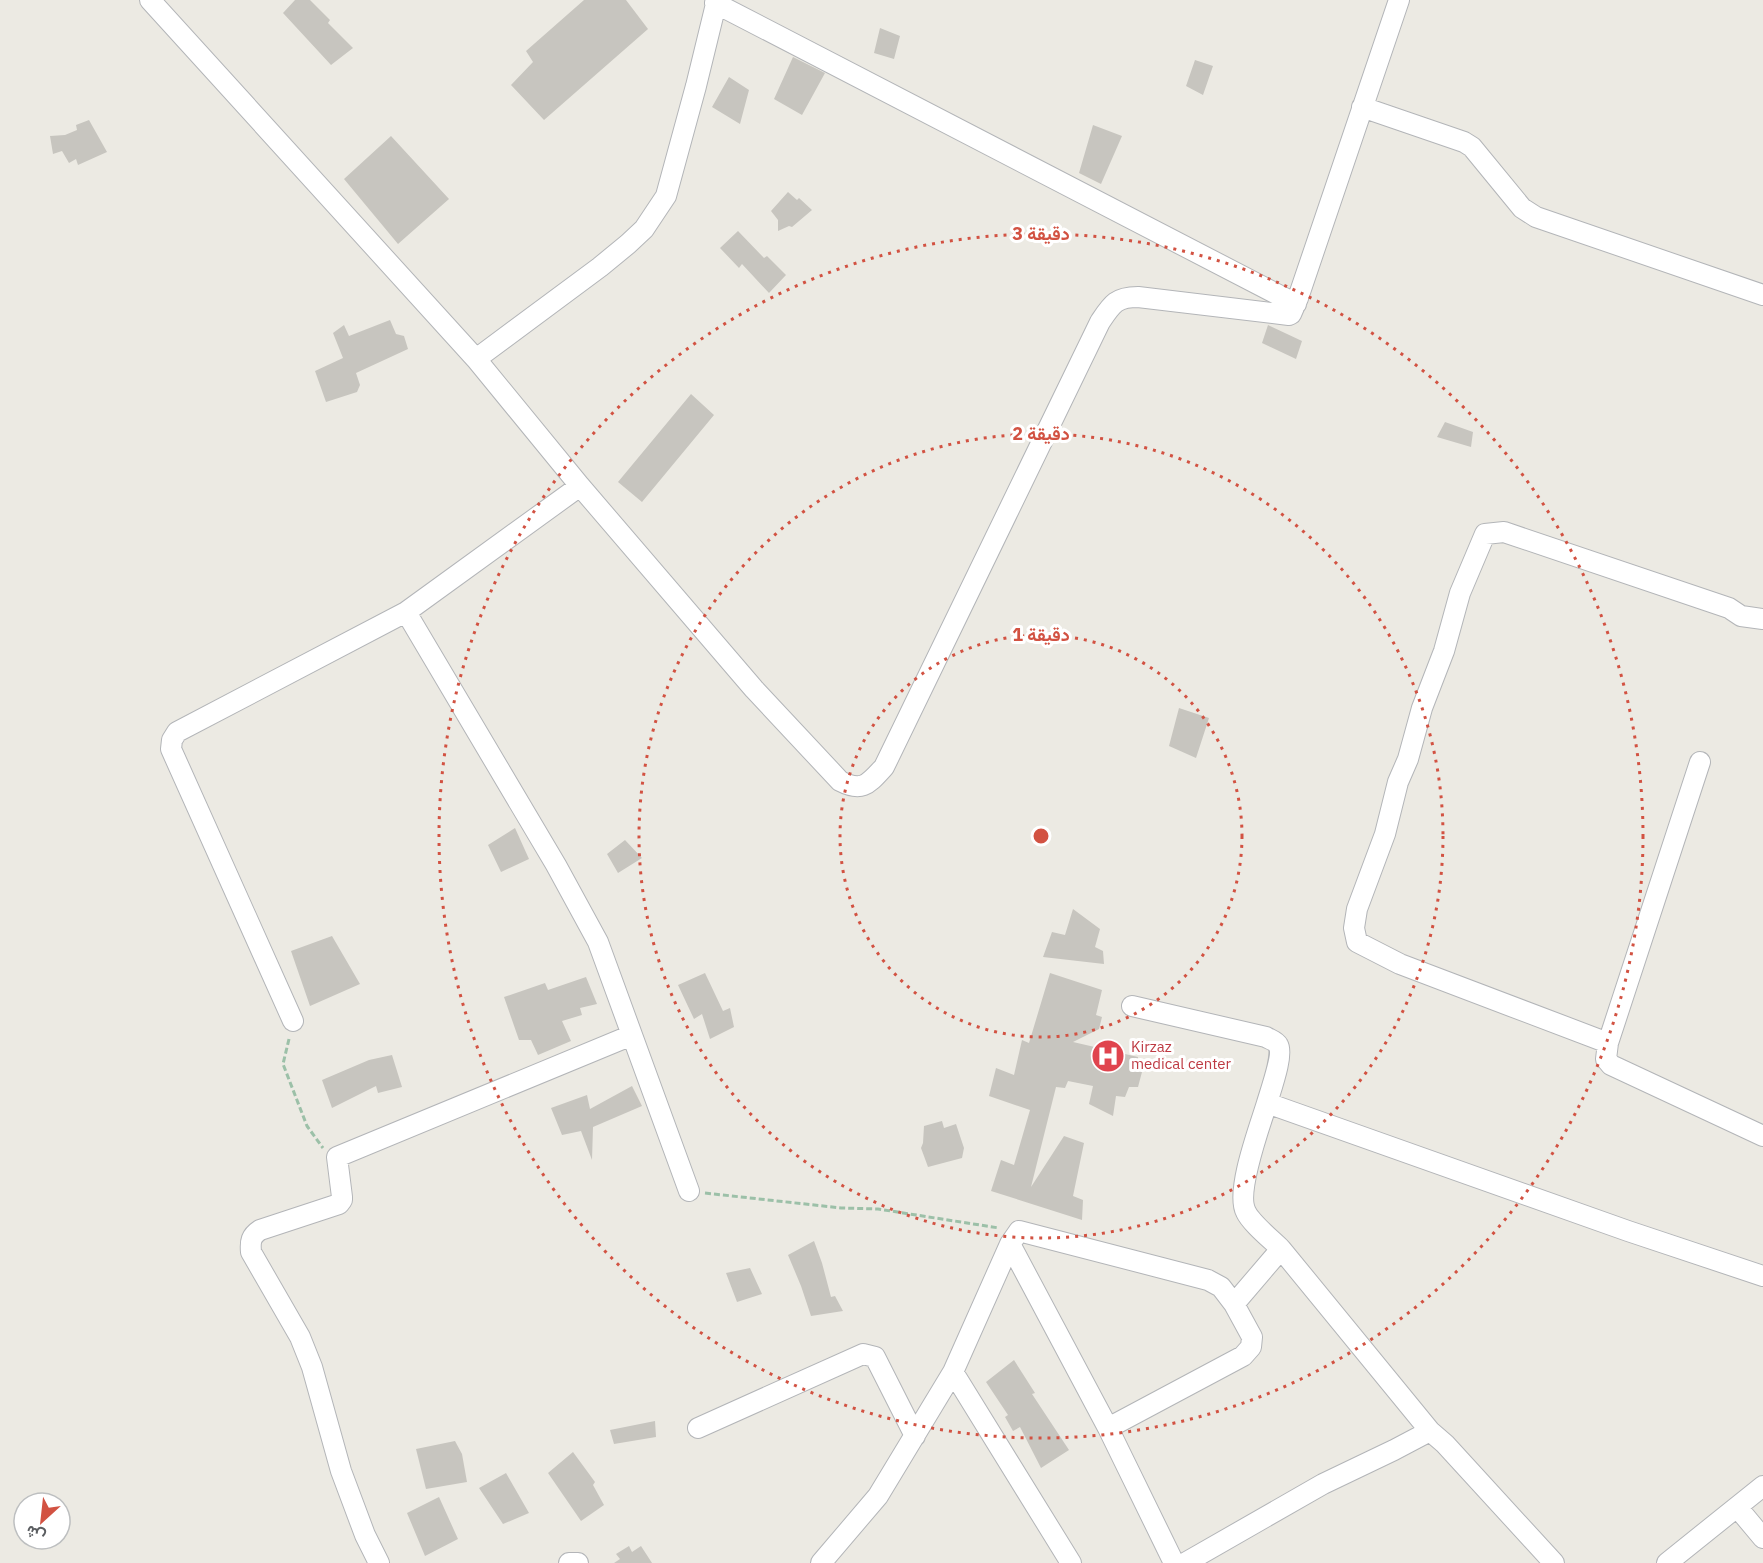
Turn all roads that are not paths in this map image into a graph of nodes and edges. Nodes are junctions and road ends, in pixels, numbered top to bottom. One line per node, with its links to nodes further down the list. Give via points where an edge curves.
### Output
1 (150, 0): 7 (street)
2 (1399, 0): 4 (street)
3 (716, 2): 6 (street); 7 (street, via 666,196 644,229 600,267)
4 (1362, 107): 5 (street, via 1472,147 1522,208 1536,217); 6 (street)
5 (1763, 295)
6 (1296, 304): 8 (street, via 1289,315 1138,297 1117,300 1110,307 884,767 868,784 859,787 840,781 754,689)
7 (476, 359): 8 (street)
8 (580, 486): 9 (street)
9 (406, 612): 13 (street, via 177,732 172,740 171,749); 14 (street, via 598,942)
10 (1763, 619): 15 (street, via 1741,616 1729,608 1504,532 1485,534 1460,593 1398,782 1385,834 1357,909 1357,942 1400,964)
11 (1700, 762): 15 (street)
12 (1132, 1006): 16 (street, via 1274,1042 1279,1057)
13 (293, 1021)
14 (632, 1035): 18 (street); 31 (street, via 337,1157 342,1200 339,1204 253,1235 251,1252 300,1338 341,1471)
15 (1608, 1043): 17 (street, via 1606,1059 1611,1065)
16 (1267, 1103): 20 (street, via 1245,1176 1243,1204 1246,1213); 21 (street)
17 (1763, 1136)
18 (689, 1191)
19 (1015, 1237): 22 (street, via 1208,1280 1221,1287); 23 (street); 25 (street)
20 (1281, 1249): 22 (street); 26 (street)
21 (1763, 1276)
22 (1234, 1304): 25 (street, via 1252,1337 1251,1347 1243,1356)
23 (953, 1372): 27 (street); 35 (street)
24 (698, 1428): 27 (street, via 863,1354 875,1357)
25 (1108, 1428): 36 (street)
26 (1430, 1431): 37 (street, via 1323,1485); 38 (street)
27 (915, 1436): 34 (street, via 878,1496)
28 (1763, 1486): 29 (street)
29 (1737, 1507): 30 (street); 39 (street)
30 (1763, 1538)
31 (379, 1563)
32 (569, 1563): 33 (street)
33 (578, 1563)
34 (821, 1563)
35 (1071, 1563)
36 (1174, 1563)
37 (1185, 1563)
38 (1554, 1563)
39 (1666, 1563)

